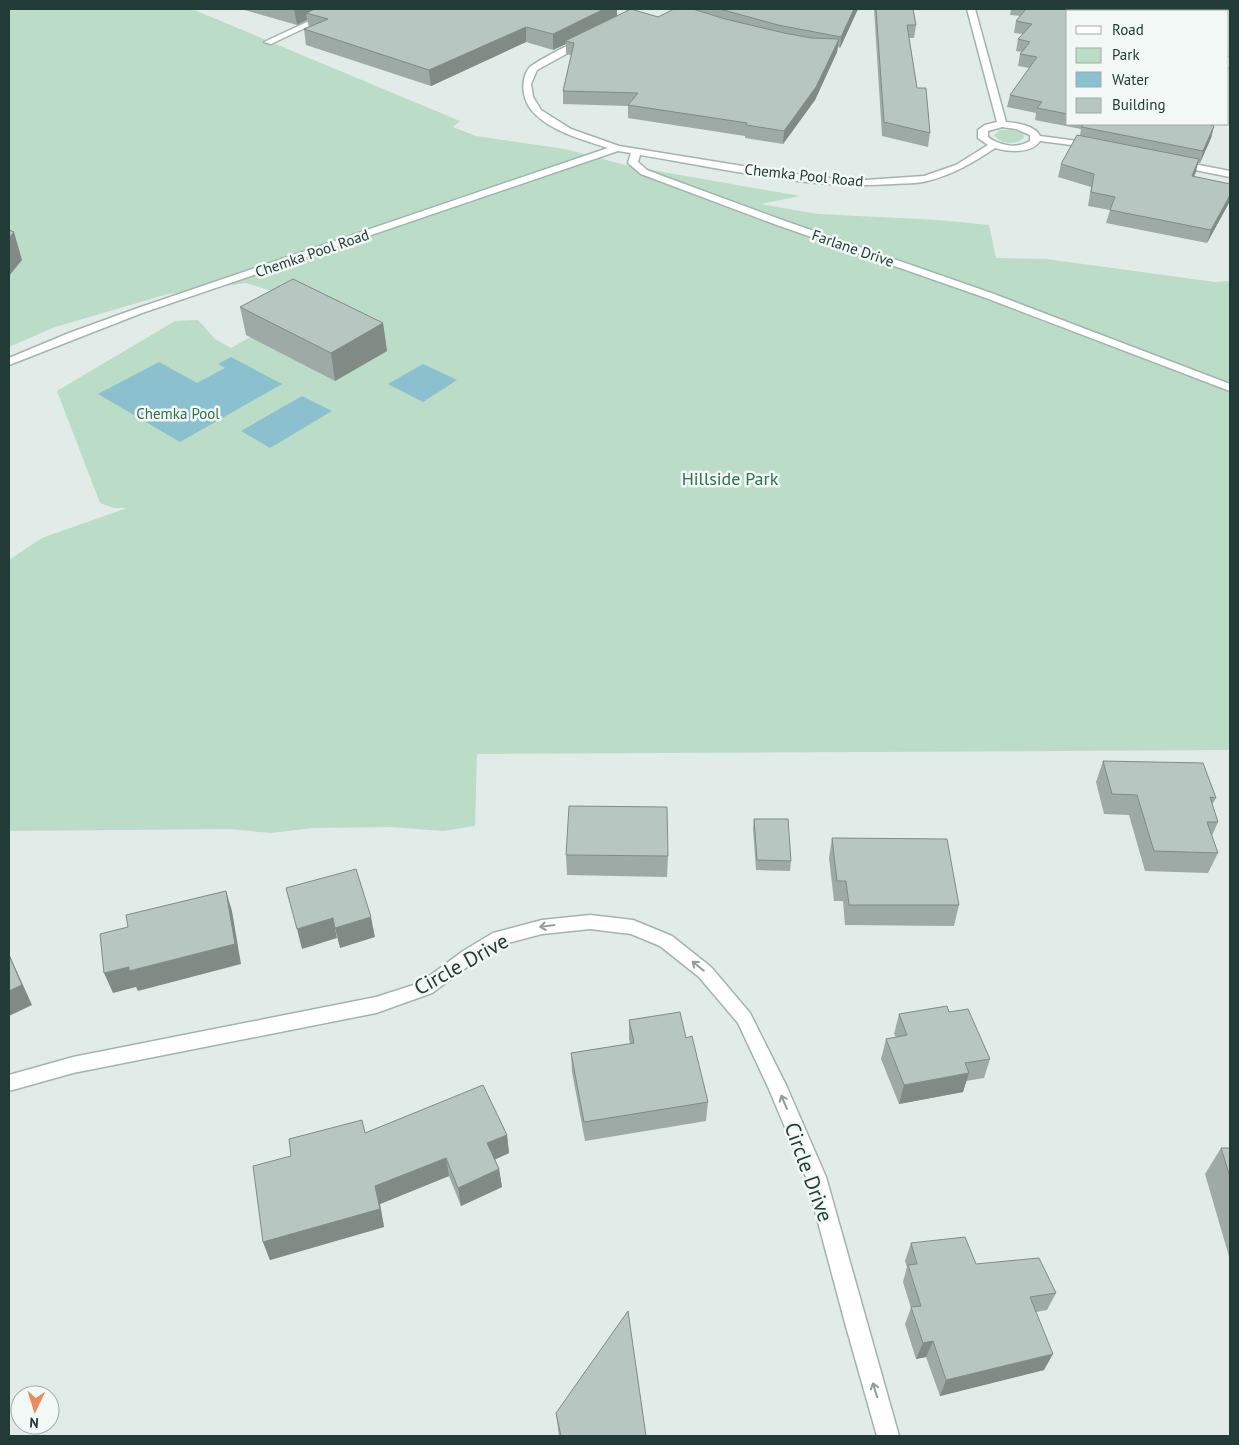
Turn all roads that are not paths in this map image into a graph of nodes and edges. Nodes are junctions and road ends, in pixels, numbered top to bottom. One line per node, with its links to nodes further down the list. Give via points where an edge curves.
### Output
1 (341, 9): 4 (street)
2 (971, 9): 5 (street)
3 (590, 38): 8 (street, via 533,69 527,84 528,97 538,112 568,130)
4 (268, 42)
5 (1002, 124): 6 (street, via 1024,128); 7 (street, via 988,127 982,134)
6 (1037, 138): 7 (street, via 1025,147); 9 (street)
7 (994, 145): 10 (street, Chemka Pool Road, via 959,167 925,179 866,183 773,174)
8 (617, 148): 10 (street); 13 (street, Chemka Pool Road, via 58,340)
9 (1098, 148)
10 (636, 151): 14 (street, Farlane Drive, via 633,163 644,172 781,224 990,296)
11 (1164, 161): 12 (street)
12 (1230, 174)
13 (9, 362)
14 (1230, 388)
15 (9, 1083): 16 (street, Circle Drive, one-way to 15, via 816,1177 744,1018 705,972 666,941 633,927 590,922 542,926 499,938 426,988 376,1005 73,1065)
16 (888, 1436)

